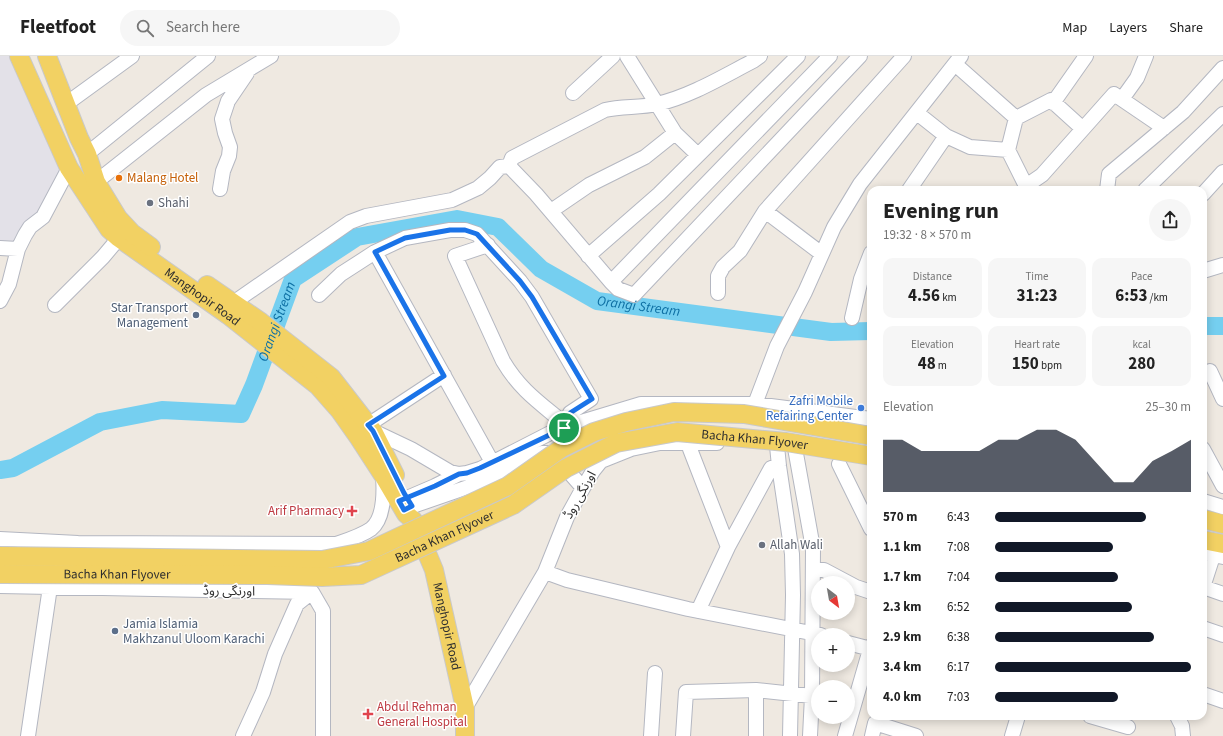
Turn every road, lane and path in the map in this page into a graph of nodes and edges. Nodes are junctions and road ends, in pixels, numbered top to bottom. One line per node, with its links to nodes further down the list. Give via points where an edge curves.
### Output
1 (20, 56): 34 (main road, Manghopir Road)
2 (47, 56): 21 (main road, Manghopir Road)
3 (132, 56): 21 (street)
4 (208, 56): 31 (street)
5 (271, 56): 17 (street)
6 (613, 56): 18 (street)
7 (627, 56): 22 (street)
8 (760, 56): 22 (street, via 683,97)
9 (798, 56): 32 (street)
10 (830, 56): 56 (street)
11 (860, 56): 56 (street, via 634,295 618,289)
12 (904, 56): 45 (street)
13 (1086, 56): 20 (street)
14 (1146, 56): 19 (street, via 1137,78)
15 (958, 60): 23 (street); 25 (street)
16 (1223, 68): 26 (street, via 1184,112)
17 (249, 69): 36 (street, via 206,94); 42 (street, via 224,109 222,118 230,147)
18 (573, 93)
19 (1122, 99): 26 (street); 27 (street, via 1114,94)
20 (1053, 103): 25 (street, via 1051,100); 27 (street)
21 (66, 104): 31 (main road, Manghopir Road)
22 (657, 104): 28 (street); 33 (street, via 605,110 512,158)
23 (917, 113): 29 (street); 51 (street, via 860,184 834,227)
24 (1223, 114): 41 (street)
25 (1016, 118): 30 (street)
26 (1164, 128): 40 (street, via 1109,174)
27 (1083, 129): 39 (street)
28 (674, 133): 32 (street); 44 (street, via 644,157 589,185)
29 (946, 136): 30 (street, via 970,148); 37 (street)
30 (1008, 150): 38 (street)
31 (87, 154): 36 (main road, Manghopir Road)
32 (698, 155): 52 (street, via 659,194)
33 (509, 166): 44 (street); 61 (street, via 500,167 478,188 452,200 366,216 350,222)
34 (69, 168): 46 (main road, Manghopir Road, via 109,229); 49 (street, via 43,217 30,227)
35 (1223, 172): 43 (street)
36 (96, 182): 61 (main road, Manghopir Road, via 118,218 132,233)
37 (912, 186)
38 (1026, 186)
39 (1029, 186)
40 (1108, 186)
41 (1149, 186)
42 (220, 189)
43 (1207, 190)
44 (551, 211): 52 (street)
45 (765, 211): 51 (street); 57 (street, via 740,251 723,267 718,276)
46 (119, 238): 60 (street); 61 (main road, Manghopir Road)
47 (488, 245): 50 (street, via 477,234 465,230 450,230 405,238); 69 (street, via 532,297 592,399 570,413); 69 (street, via 455,256 511,374 524,390)
48 (0, 248): 49 (street)
49 (18, 249): 59 (street, via 9,284)
50 (375, 252): 58 (street, via 341,274); 64 (street)
51 (822, 254): 67 (street, via 777,346)
52 (588, 256): 56 (street)
53 (867, 263): 62 (street)
54 (1223, 265): 55 (street)
55 (1207, 270)
56 (611, 282)
57 (718, 294)
58 (319, 295)
59 (0, 301)
60 (55, 306)
61 (233, 308): 65 (main road, Manghopir Road)
62 (852, 318)
63 (1212, 371): 66 (street)
64 (444, 376): 70 (street); 78 (street)
65 (325, 382): 70 (main road, Manghopir Road); 82 (main road, Manghopir Road, via 340,411)
66 (1223, 399)
67 (755, 404): 68 (street); 69 (street, via 641,404)
68 (867, 418)
69 (565, 426): 78 (street)
70 (371, 428): 81 (street, via 450,472); 86 (main road, Manghopir Road)
71 (867, 435): 95 (main road, Bacha Khan Flyover, bridge, via 744,414 674,412 594,432 562,448 508,486 369,551 322,560)
72 (777, 446): 73 (street, اورنگی روڈ); 80 (street); 84 (street, اورنگی روڈ, via 743,442 660,444 631,449 601,461)
73 (795, 448): 77 (street, اورنگی روڈ); 96 (street, via 813,548)
74 (690, 449): 93 (street)
75 (867, 455): 98 (main road, Bacha Khan Flyover, bridge, via 786,442 677,432 616,443 566,468 513,505 361,576)
76 (1207, 456): 83 (street)
77 (867, 461)
78 (492, 462): 81 (street)
79 (839, 464): 89 (street)
80 (779, 466): 93 (street, via 771,468); 108 (street, via 792,554)
81 (459, 474): 86 (street, via 435,486)
82 (383, 475): 86 (main road, Manghopir Road); 91 (street, via 384,496 380,515 372,528 336,544 78,543)
83 (1223, 486)
84 (583, 488): 86 (street, via 555,456 542,453 468,487); 97 (street, اورنگی روڈ, via 567,518)
85 (1207, 502): 87 (street)
86 (407, 507): 121 (main road, Manghopir Road, via 434,570)
87 (1223, 507)
88 (1207, 520): 90 (main road)
89 (867, 522)
90 (1223, 524)
91 (0, 538)
92 (1207, 544): 94 (main road)
93 (728, 547): 106 (street)
94 (1215, 552): 99 (street)
95 (0, 556)
96 (813, 570): 103 (street, via 824,570); 107 (street)
97 (545, 572): 106 (street, via 567,580); 121 (street, اورنگی روڈ)
98 (0, 574)
99 (1207, 575)
100 (0, 586): 101 (street, اورنگی روڈ)
101 (50, 587): 104 (street, اورنگی روڈ); 127 (street)
102 (1207, 588): 105 (street)
103 (867, 591)
104 (312, 592): 128 (street, via 297,604); 129 (street, via 322,611)
105 (1223, 594)
106 (698, 611): 108 (street)
107 (817, 628)
108 (792, 629): 110 (street); 117 (street)
109 (1207, 629): 111 (street)
110 (811, 633)
111 (1223, 635)
112 (855, 645): 113 (street)
113 (867, 647)
114 (867, 662): 136 (street)
115 (655, 673): 131 (street)
116 (756, 690): 117 (street); 132 (street, via 686,692); 133 (street)
117 (790, 694): 119 (street); 134 (street)
118 (1207, 695): 120 (street)
119 (811, 696)
120 (1223, 701)
121 (465, 708): 130 (main road, Manghopir Road)
122 (811, 716): 135 (street)
123 (1017, 720): 139 (street)
124 (1106, 720): 126 (street)
125 (1179, 720): 140 (street)
126 (1129, 726)
127 (28, 736)
128 (243, 736)
129 (323, 736)
130 (465, 736)
131 (651, 736)
132 (683, 736)
133 (756, 736)
134 (790, 736)
135 (810, 736)
136 (845, 736)
137 (872, 736): 138 (street, via 875,723)
138 (916, 736)
139 (1012, 736)
140 (1183, 736)

